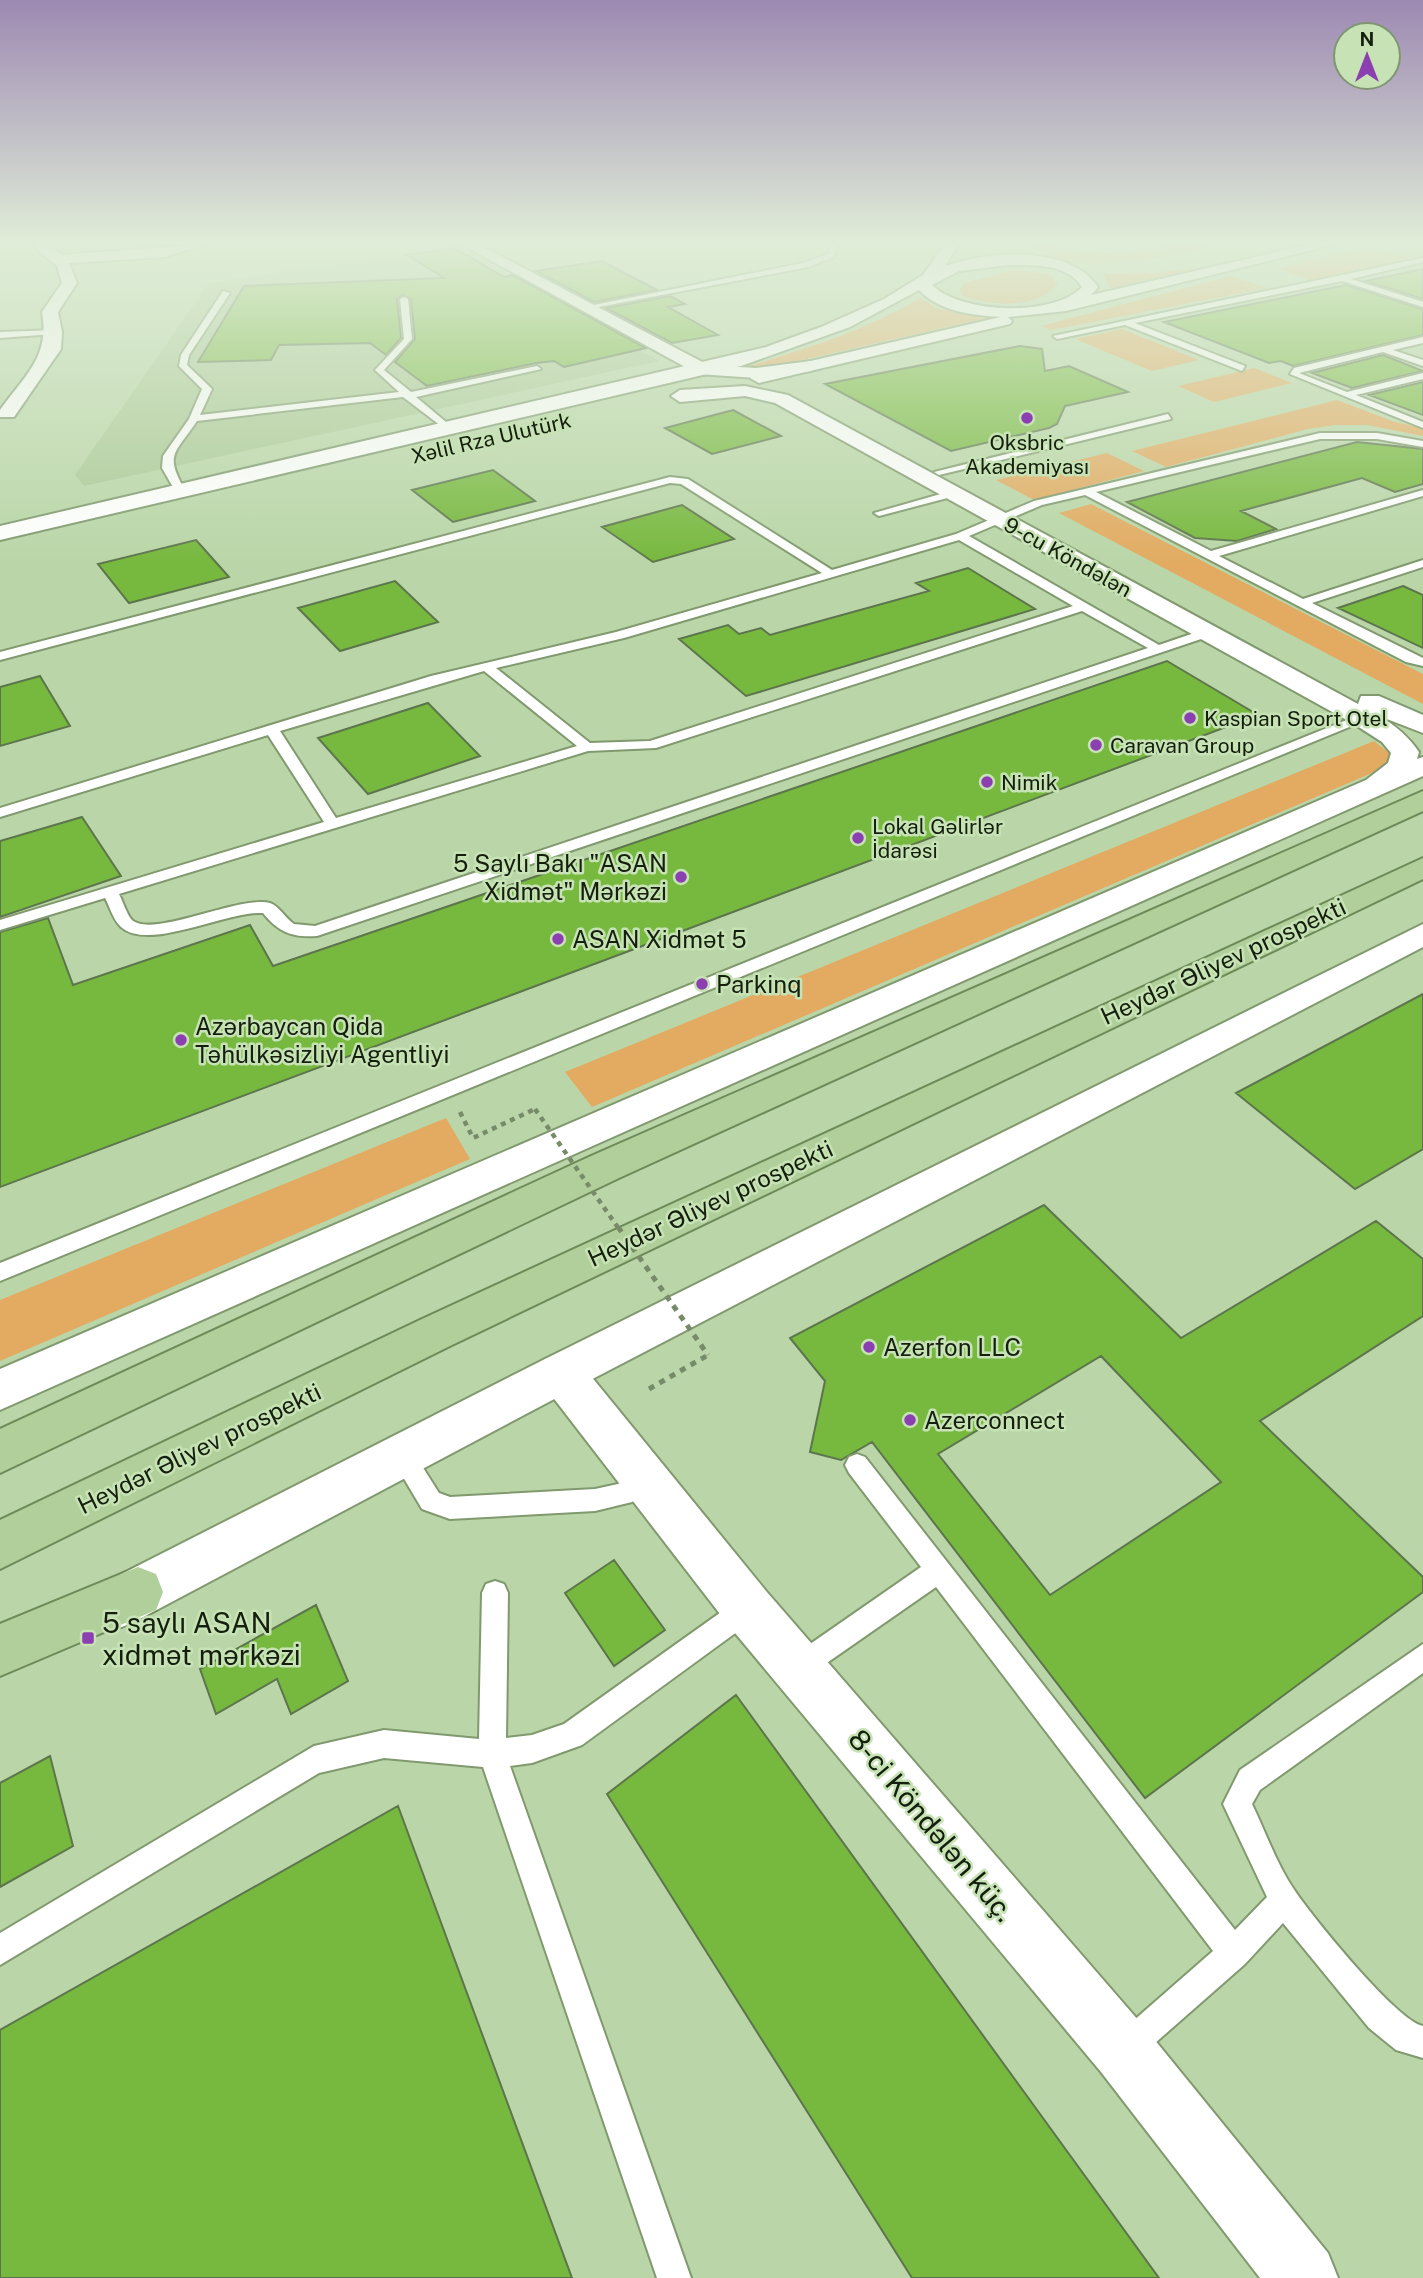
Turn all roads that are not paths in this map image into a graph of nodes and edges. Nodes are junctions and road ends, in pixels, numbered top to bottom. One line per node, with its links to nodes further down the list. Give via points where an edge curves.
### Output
1 (51, 350): 21 (main road)
2 (188, 350): 23 (lane, via 183,366 207,389)
3 (397, 350): 18 (lane, via 379,370)
4 (678, 350): 11 (main road)
5 (756, 350): 11 (main road)
6 (772, 350): 16 (main road)
7 (879, 350): 12 (main road, Xəlil Rza Ulutürk)
8 (1197, 350): 14 (lane)
9 (1380, 350): 19 (lane, via 1294,374)
10 (1389, 350): 13 (lane)
11 (692, 355): 16 (main road)
12 (824, 363): 16 (main road, via 756,373); 20 (main road, Xəlil Rza Ulutürk); 27 (main road, 9-cu Köndələn, via 788,376 783,383)
13 (1423, 363)
14 (1242, 368)
15 (537, 369): 18 (lane)
16 (704, 370): 20 (main road, via 688,388); 25 (main road, Xəlil Rza Ulutürk)
17 (1423, 376): 19 (lane)
18 (406, 395): 23 (lane); 25 (lane)
19 (1345, 395): 24 (lane)
20 (668, 398): 31 (main road, 9-cu Köndələn, via 729,391 773,396); 36 (main road, Xəlil Rza Ulutürk)
21 (7, 413)
22 (1168, 417): 27 (lane)
23 (194, 419): 28 (lane, via 168,456 167,468)
24 (1423, 425)
25 (449, 429): 28 (main road, Xəlil Rza Ulutürk)
26 (1423, 444): 29 (lane, via 1377,436 1320,436)
27 (939, 472): 33 (main road, 9-cu Köndələn)
28 (181, 492): 34 (main road, Xəlil Rza Ulutürk)
29 (1087, 492): 33 (lane, via 1038,503); 37 (lane)
30 (1423, 493): 37 (lane)
31 (951, 494): 32 (lane); 33 (main road, 9-cu Köndələn)
32 (879, 513)
33 (1007, 516): 35 (lane); 42 (main road, 9-cu Köndələn); 47 (main road, 9-cu Köndələn)
34 (0, 533)
35 (960, 536): 39 (lane); 41 (lane)
36 (0, 550)
37 (1210, 555): 40 (lane)
38 (1423, 563): 40 (lane)
39 (830, 573): 44 (lane, via 684,481 670,480); 46 (lane, via 620,635)
40 (1302, 603): 45 (lane)
41 (1082, 607): 43 (lane); 50 (lane, via 651,746)
42 (1206, 633): 43 (lane); 47 (main road, 9-cu Köndələn)
43 (1156, 648): 57 (lane, via 317,932 296,934 283,928 268,908 244,907 160,930 135,929 125,922)
44 (0, 656)
45 (1423, 662)
46 (488, 668): 49 (lane, via 436,679); 50 (lane)
47 (1374, 714): 48 (main road, 9-cu Köndələn); 52 (main road, 9-cu Köndələn, via 1405,752 1401,767); 60 (lane)
48 (1423, 725)
49 (272, 730): 54 (lane); 55 (lane)
50 (587, 747): 55 (lane)
51 (1423, 765): 52 (main road)
52 (1372, 789): 62 (main road)
53 (1423, 800): 63 (highway, via 605,1167)
54 (0, 813)
55 (333, 825): 57 (lane)
56 (1423, 867): 67 (highway, Heydər Əliyev prospekti, via 438,1332)
57 (110, 892): 58 (lane)
58 (0, 925)
59 (1423, 934): 61 (main road)
60 (0, 1272)
61 (561, 1373): 64 (main road); 66 (main road, 8-ci Köndələn küç.)
62 (0, 1390)
63 (0, 1452)
64 (402, 1455): 66 (lane, via 432,1501 450,1508 595,1500 623,1493); 69 (main road)
65 (857, 1465): 68 (lane)
66 (646, 1480): 71 (main road, 8-ci Köndələn küç.)
67 (0, 1545)
68 (937, 1571): 75 (lane); 79 (lane)
69 (138, 1592): 72 (highway); 74 (main road)
70 (495, 1593): 76 (lane)
71 (748, 1609): 75 (main road, 8-ci Köndələn küç.); 76 (lane, via 572,1735 532,1749)
72 (0, 1650)
73 (1423, 1657): 77 (lane, via 1250,1780 1237,1804)
74 (0, 1662)
75 (798, 1667): 81 (main road, 8-ci Köndələn küç.)
76 (492, 1754): 78 (lane, via 384,1744 314,1760); 82 (lane)
77 (1284, 1901): 79 (lane); 80 (lane, via 1380,2017 1408,2039)
78 (0, 1950)
79 (1234, 1953): 81 (lane)
80 (1423, 2042)
81 (1123, 2049): 83 (main road, 8-ci Köndələn küç.)
82 (674, 2278)
83 (1303, 2278)

